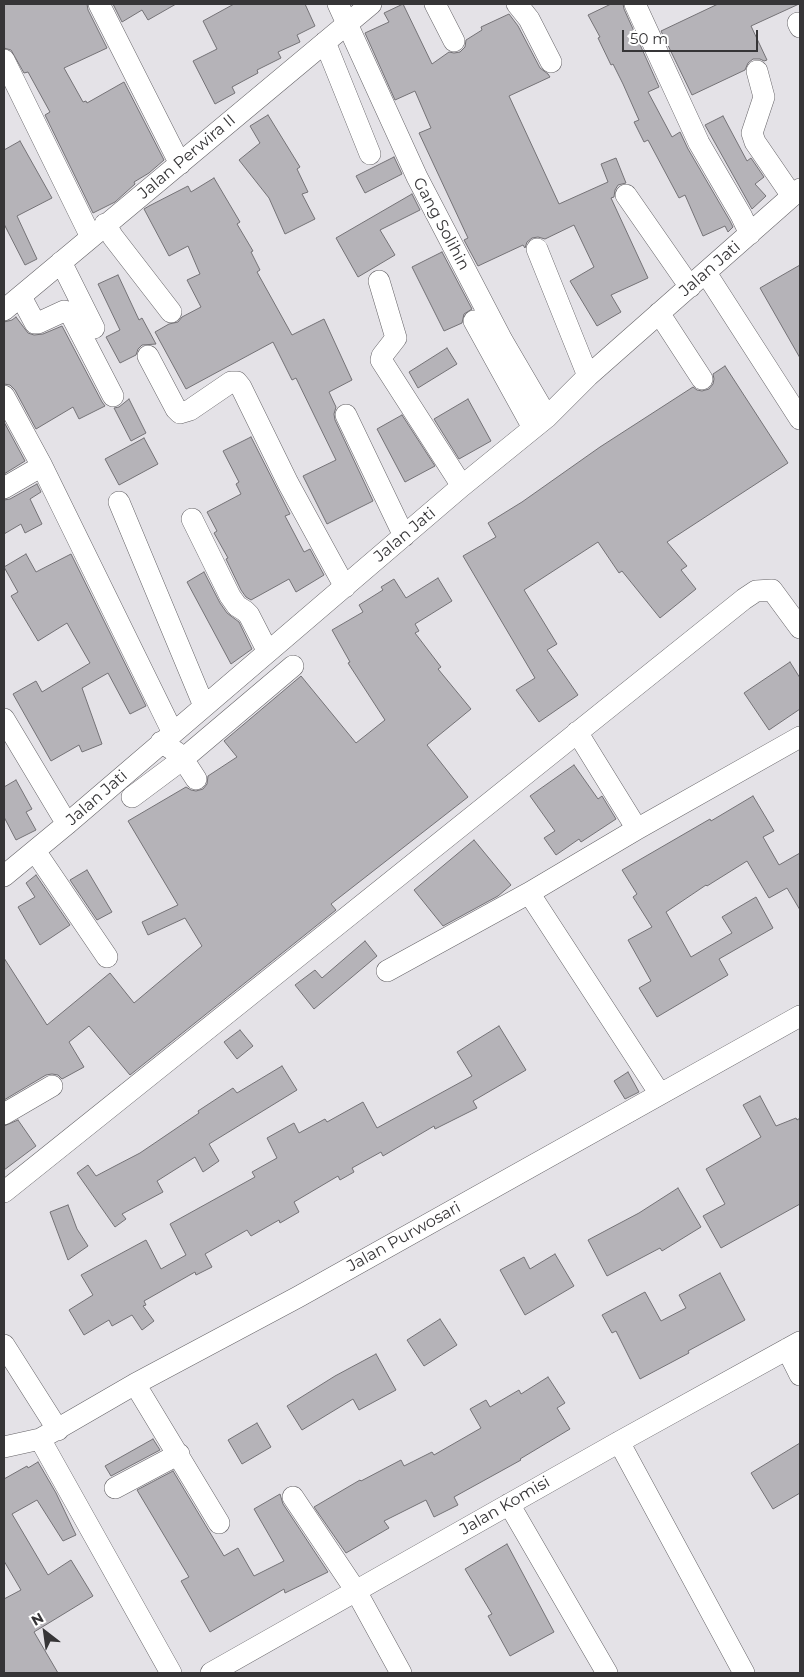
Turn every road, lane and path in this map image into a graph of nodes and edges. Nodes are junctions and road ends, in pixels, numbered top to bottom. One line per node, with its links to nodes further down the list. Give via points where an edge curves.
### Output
1 (99, 4): 14 (street)
2 (338, 4): 7 (street, Gang Solihin)
3 (371, 4): 7 (street, Jalan Perwira II)
4 (435, 4): 8 (street)
5 (517, 4): 11 (street, via 529,19)
6 (635, 4): 18 (street, via 699,143)
7 (347, 24): 9 (street, Jalan Perwira II); 36 (street, Gang Solihin, via 417,178 502,340)
8 (454, 41)
9 (325, 42): 13 (street); 14 (street, Jalan Perwira II)
10 (4, 60): 17 (street)
11 (551, 62)
12 (757, 71): 15 (street, via 764,97 752,133 755,142)
13 (370, 154)
14 (180, 164): 17 (street, Jalan Perwira II)
15 (796, 192): 18 (street, Jalan Jati)
16 (626, 195): 23 (street)
17 (98, 230): 20 (street, Jalan Perwira II); 25 (street, via 113,237)
18 (750, 234): 21 (street, Jalan Jati)
19 (537, 249): 30 (street)
20 (61, 262): 24 (street, Jalan Perwira II); 28 (street)
21 (706, 273): 23 (street, Jalan Jati); 35 (street)
22 (379, 281): 38 (street, via 396,338 381,360)
23 (690, 287): 26 (street, Jalan Jati)
24 (10, 300): 33 (street, via 38,324 64,311 70,313)
25 (171, 312)
26 (659, 313): 30 (street, Jalan Jati); 31 (street)
27 (474, 321): 36 (street)
28 (96, 332)
29 (148, 356): 43 (street, via 180,412 190,410 231,382 237,382)
30 (588, 376): 36 (street, Jalan Jati)
31 (702, 379)
32 (4, 396): 37 (street)
33 (112, 396)
34 (346, 415): 42 (street)
35 (800, 420)
36 (540, 422): 38 (street, Jalan Jati)
37 (42, 466): 39 (street); 51 (street)
38 (462, 486): 42 (street, Jalan Jati)
39 (4, 488)
40 (119, 502): 47 (street)
41 (192, 519): 45 (street, via 230,596 249,616)
42 (404, 536): 43 (street, Jalan Jati)
43 (344, 587): 45 (street, Jalan Jati)
44 (800, 628): 49 (street, via 772,590 756,591)
45 (268, 652): 47 (street, Jalan Jati)
46 (293, 666): 52 (street)
47 (204, 706): 51 (street, Jalan Jati)
48 (4, 718): 55 (street)
49 (577, 732): 56 (street); 66 (street)
50 (800, 737): 56 (street)
51 (167, 738): 52 (street); 55 (street, Jalan Jati)
52 (183, 759): 53 (street); 54 (street)
53 (196, 779)
54 (132, 797)
55 (67, 824): 57 (street, Jalan Jati)
56 (637, 829): 59 (street)
57 (34, 851): 58 (street, Jalan Jati); 60 (street)
58 (7, 866)
59 (529, 893): 61 (street); 64 (street)
60 (107, 957)
61 (387, 971)
62 (800, 1016): 64 (street, Jalan Purwosari)
63 (52, 1086): 65 (street)
64 (660, 1094): 70 (street, Jalan Purwosari, via 298,1297)
65 (4, 1114)
66 (4, 1192)
67 (4, 1345): 71 (street)
68 (794, 1346): 69 (street); 72 (street, Jalan Komisi)
69 (800, 1375)
70 (135, 1384): 71 (street, Jalan Purwosari); 74 (street)
71 (49, 1434): 73 (street, Jalan Purwosari); 80 (street)
72 (619, 1442): 77 (street, Jalan Komisi); 84 (street)
73 (4, 1447)
74 (179, 1454): 75 (street); 78 (street)
75 (115, 1488)
76 (293, 1497): 79 (street)
77 (509, 1504): 79 (street, Jalan Komisi); 83 (street)
78 (219, 1523)
79 (356, 1591): 81 (street, Jalan Komisi); 82 (street)
80 (171, 1673)
81 (211, 1673)
82 (401, 1673)
83 (607, 1673)
84 (744, 1673)

